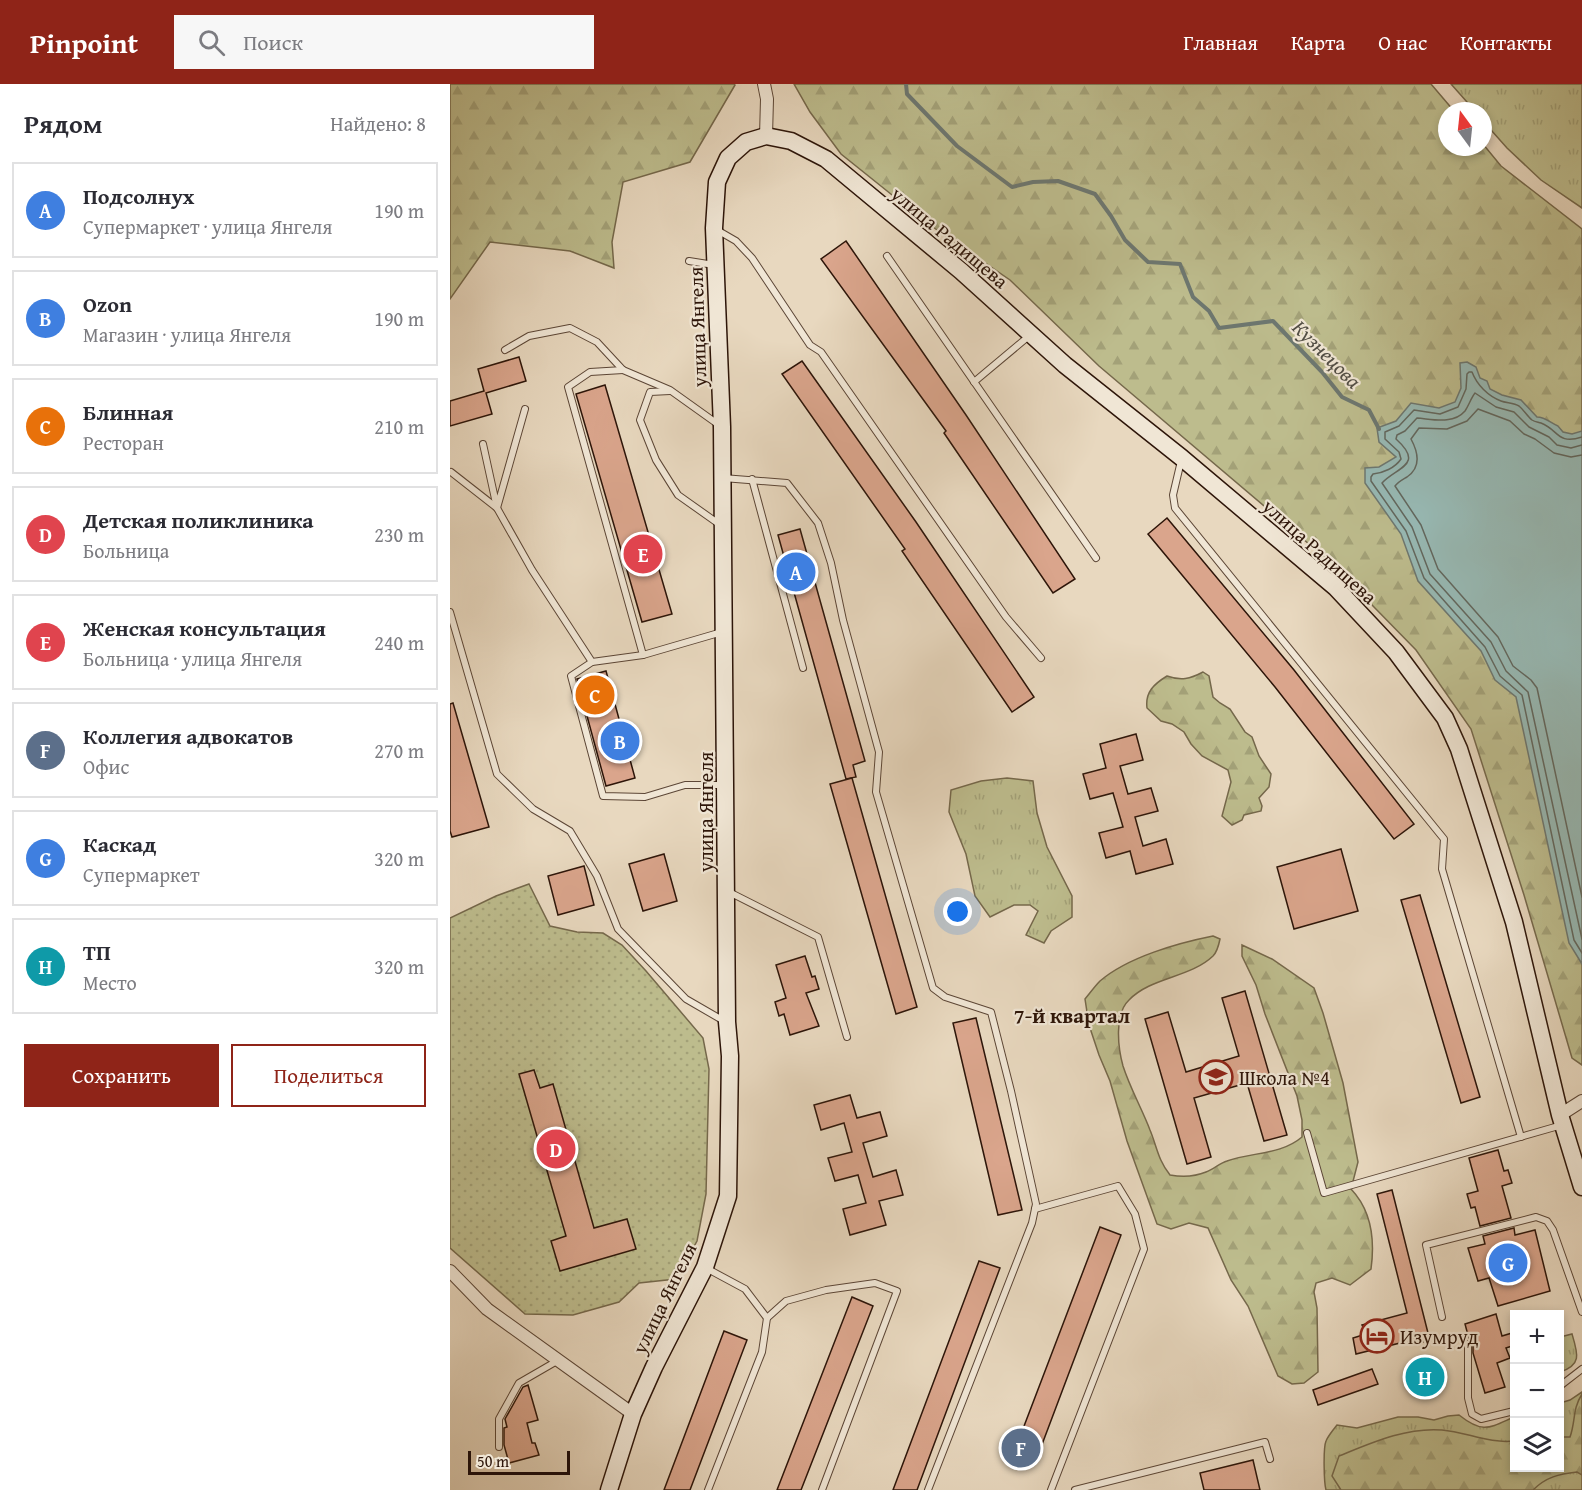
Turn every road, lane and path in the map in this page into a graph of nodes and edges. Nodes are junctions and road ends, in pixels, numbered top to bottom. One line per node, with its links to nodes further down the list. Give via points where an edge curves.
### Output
1 (764, 84): 2 (street)
2 (766, 136): 3 (street, улица Янгеля, via 746,142 728,158 717,183); 7 (street, улица Радищева, via 791,141 826,159 961,271)
3 (714, 228): 6 (street, улица Янгеля); 25 (lane, via 736,241 752,258 1006,617)
4 (887, 256): 10 (lane)
5 (689, 261): 6 (lane)
6 (715, 266): 13 (street, улица Янгеля)
7 (1030, 335): 10 (lane); 15 (street, улица Радищева)
8 (505, 350): 9 (lane, via 529,336 570,328 597,342)
9 (623, 370): 11 (lane); 24 (lane, via 590,372 568,387)
10 (974, 382): 21 (lane)
11 (670, 390): 13 (lane); 20 (lane, via 650,392 640,420 656,460 678,495)
12 (525, 409): 19 (lane)
13 (722, 427): 17 (street, улица Янгеля)
14 (483, 444): 19 (lane)
15 (1182, 458): 33 (street, улица Радищева, via 1336,588 1396,652 1445,718 1469,778 1511,912); 35 (lane, via 1173,495 1175,508 1444,839 1442,869)
16 (451, 472): 19 (lane)
17 (722, 478): 18 (lane); 20 (street, улица Янгеля)
18 (752, 479): 27 (lane); 37 (lane, via 787,483 818,523 879,752 876,792 933,988 945,998 991,1012)
19 (497, 508): 26 (lane)
20 (723, 527): 23 (street, улица Янгеля)
21 (1096, 558)
22 (450, 612): 30 (lane, via 497,774 533,809 570,831 597,876 618,929 686,999)
23 (724, 632): 24 (lane); 28 (street, улица Янгеля)
24 (643, 655): 26 (lane)
25 (1041, 658)
26 (592, 662): 28 (lane, via 571,676 603,796 645,797 686,785)
27 (803, 669)
28 (726, 785): 29 (street, улица Янгеля)
29 (726, 890): 30 (street, улица Янгеля); 31 (lane, via 818,937)
30 (727, 1022): 38 (street, улица Янгеля, via 728,1196)
31 (847, 1037)
32 (1582, 1101): 33 (street)
33 (1561, 1120): 35 (lane); 36 (street, улица Радищева)
34 (1307, 1133): 35 (lane, via 1324,1192)
35 (1521, 1137)
36 (1582, 1187)
37 (1035, 1209): 54 (lane); 55 (lane, via 1118,1186 1135,1214 1144,1249)
38 (705, 1267): 42 (lane, via 746,1289); 48 (street, улица Янгеля)
39 (450, 1271): 44 (street, via 487,1309)
40 (1582, 1312): 41 (lane, via 1553,1230 1536,1217 1426,1245)
41 (1442, 1317)
42 (767, 1318): 52 (lane, via 762,1352); 53 (lane, via 786,1301 826,1290 875,1282 897,1291)
43 (1468, 1344): 47 (lane, via 1468,1398 1472,1414 1482,1419)
44 (557, 1361): 48 (street); 49 (lane, via 519,1383 499,1419)
45 (1582, 1369): 46 (lane)
46 (1564, 1383)
47 (1510, 1412)
48 (633, 1414): 51 (street, улица Янгеля)
49 (499, 1447)
50 (1270, 1460): 56 (lane, via 1265,1442)
51 (609, 1490)
52 (708, 1490)
53 (822, 1490)
54 (928, 1490)
55 (1051, 1490)
56 (1075, 1490)

